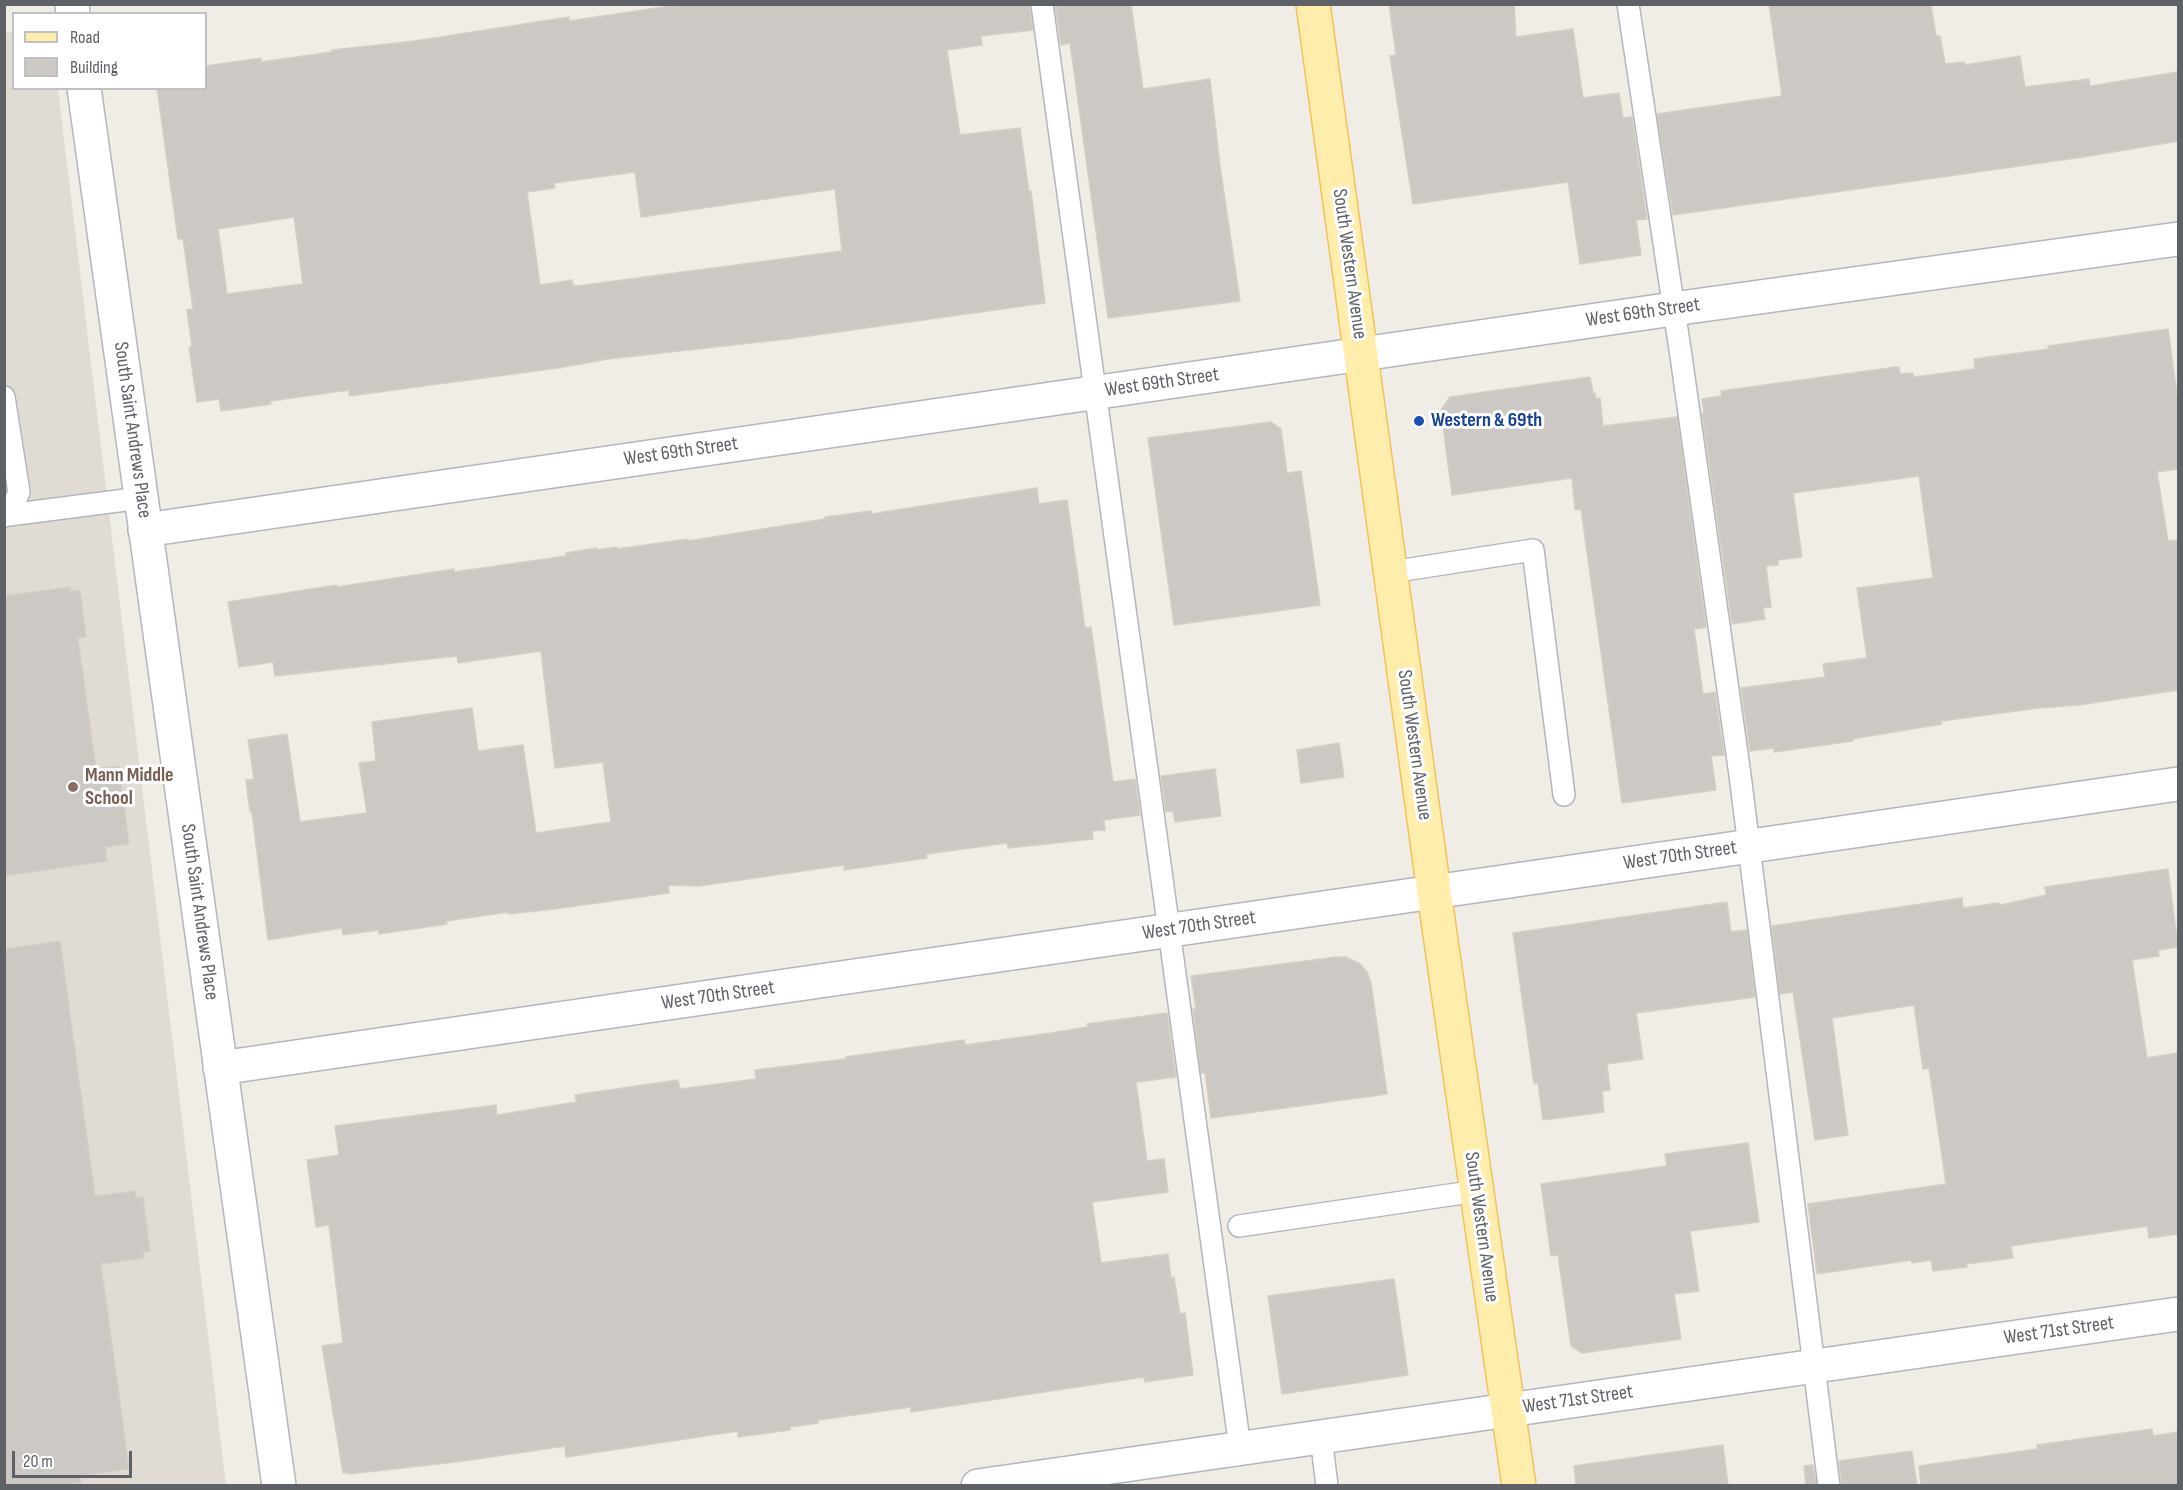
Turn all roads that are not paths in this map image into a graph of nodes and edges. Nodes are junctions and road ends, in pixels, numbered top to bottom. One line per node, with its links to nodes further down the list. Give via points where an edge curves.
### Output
1 (1042, 4): 8 (lane)
2 (1312, 4): 7 (main road, South Western Avenue)
3 (1628, 4): 6 (lane)
4 (84, 90): 10 (street, South Saint Andrews Place)
5 (2178, 239): 6 (street, West 69th Street)
6 (1673, 309): 7 (street, West 69th Street); 16 (lane)
7 (1362, 354): 8 (street, West 69th Street); 13 (main road, South Western Avenue)
8 (1096, 392): 12 (street, West 69th Street); 18 (lane)
9 (4, 397): 11 (lane, via 19,492)
10 (141, 498): 11 (lane); 12 (street, South Saint Andrews Place)
11 (7, 515)
12 (146, 530): 19 (street, South Saint Andrews Place)
13 (1391, 572): 15 (lane, via 1533,550); 17 (main road, South Western Avenue)
14 (2178, 784): 16 (street, West 70th Street)
15 (1564, 795)
16 (1749, 846): 17 (street, West 70th Street); 23 (lane)
17 (1434, 892): 18 (street, West 70th Street); 20 (main road, South Western Avenue)
18 (1169, 930): 19 (street, West 70th Street); 26 (lane)
19 (220, 1068): 27 (street, South Saint Andrews Place)
20 (1477, 1191): 21 (lane); 24 (main road, South Western Avenue)
21 (1239, 1226)
22 (2178, 1314): 23 (street, West 71st Street)
23 (1813, 1366): 24 (street, West 71st Street); 31 (lane)
24 (1507, 1410): 25 (street, West 71st Street); 30 (main road, South Western Avenue)
25 (1321, 1437): 26 (street, West 71st Street); 29 (lane)
26 (1240, 1448): 28 (street, West 71st Street)
27 (279, 1485)
28 (978, 1485)
29 (1327, 1485)
30 (1519, 1485)
31 (1829, 1485)

